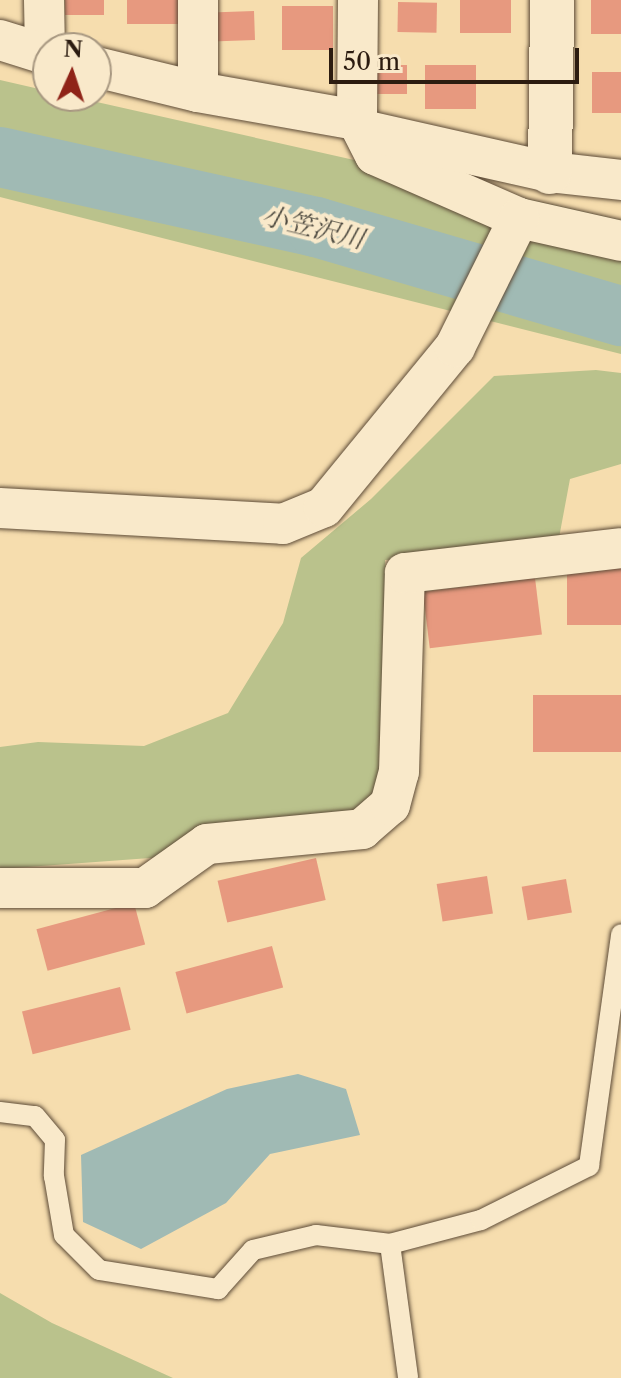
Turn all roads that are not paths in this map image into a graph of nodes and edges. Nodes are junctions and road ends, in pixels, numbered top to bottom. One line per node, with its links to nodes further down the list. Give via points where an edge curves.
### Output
1 (44, 0): 5 (street)
2 (198, 0): 9 (street)
3 (358, 0): 10 (street)
4 (552, 0): 11 (street)
5 (45, 32)
6 (0, 40): 7 (street)
7 (32, 50)
8 (112, 71): 9 (street)
9 (198, 92): 10 (street)
10 (358, 125): 11 (street); 13 (street, via 375,155)
11 (550, 172): 12 (street)
12 (621, 180)
13 (519, 218): 14 (street); 15 (street, via 455,347 324,507 283,524)
14 (621, 241)
15 (0, 508)
16 (621, 548): 17 (street, via 405,573 399,772 390,805 362,829 207,844 145,888)
17 (0, 888)
18 (621, 934): 20 (lane, via 589,1166 481,1220)
19 (0, 1112): 20 (lane, via 35,1116 55,1140 54,1176 64,1235 99,1270 218,1289 253,1250 316,1235)
20 (390, 1244): 21 (lane)
21 (408, 1378)

